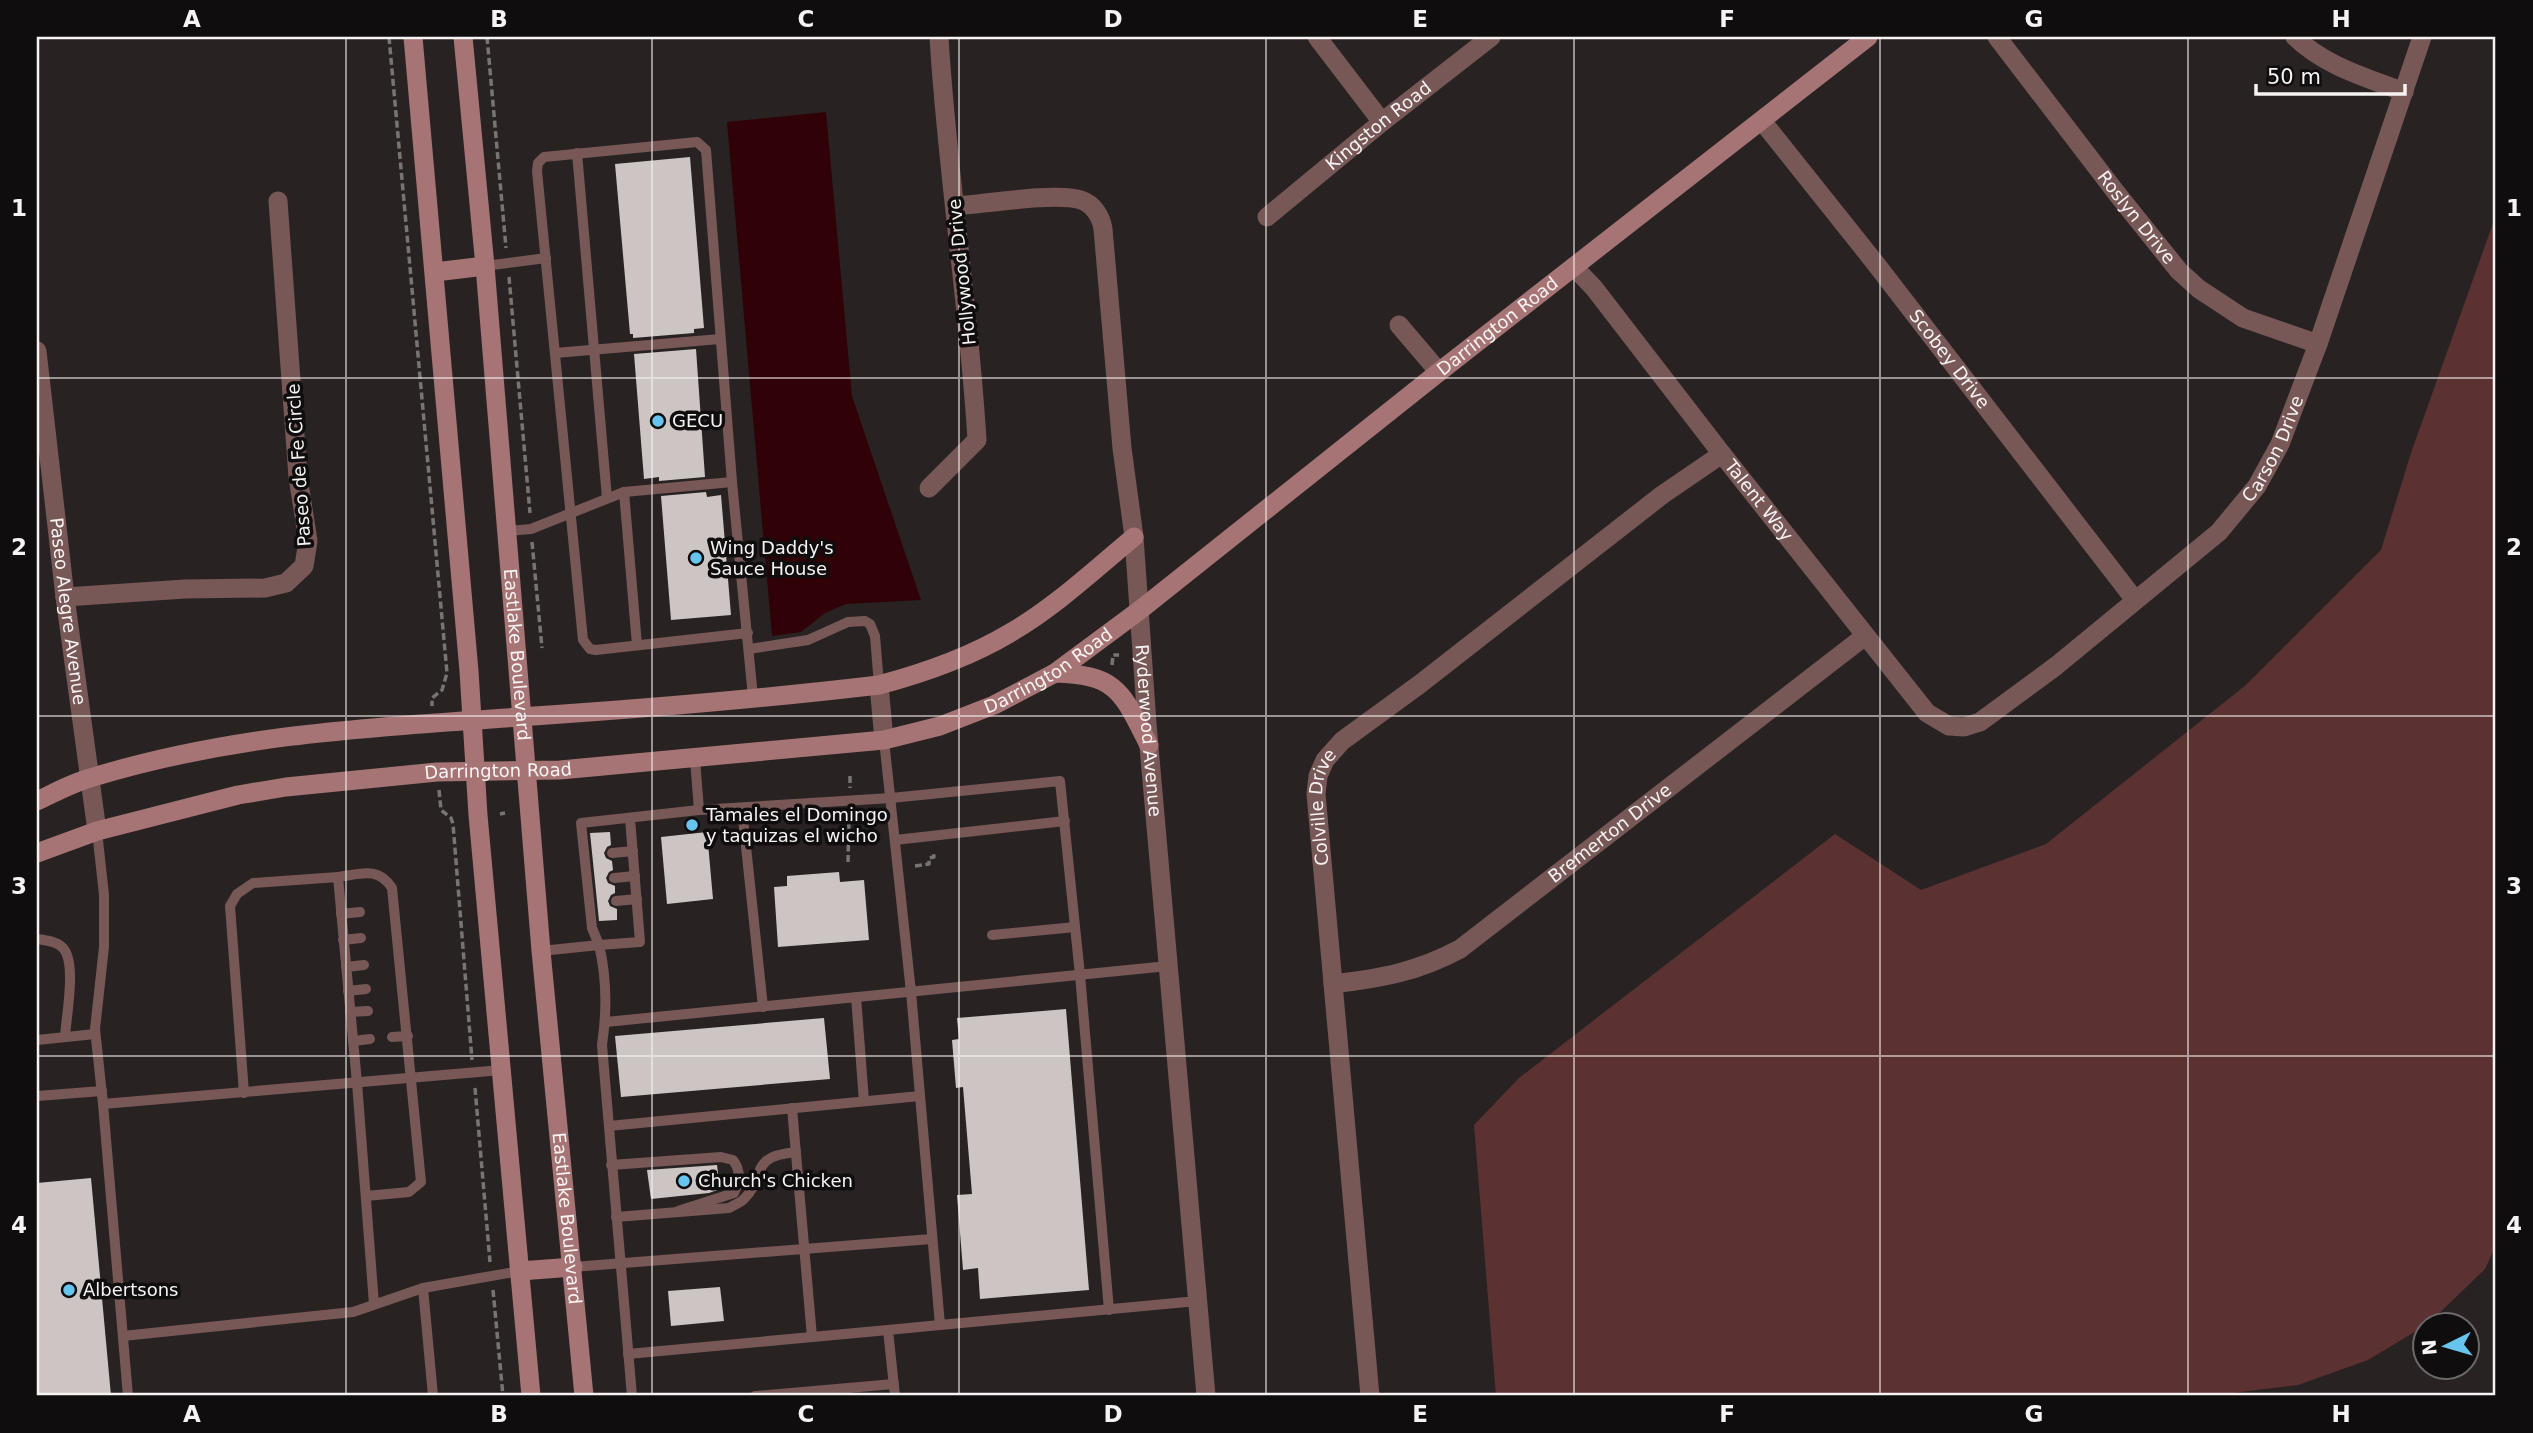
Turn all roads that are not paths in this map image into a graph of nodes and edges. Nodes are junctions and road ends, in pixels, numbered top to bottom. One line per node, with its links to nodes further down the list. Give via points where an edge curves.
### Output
1 (413, 37): 20 (main road)
2 (463, 37): 18 (main road, Eastlake Boulevard)
3 (939, 37): 15 (street, Hollywood Drive)
4 (1317, 37): 12 (street)
5 (1491, 37): 12 (street, Kingston Road)
6 (1868, 37): 11 (main road, Darrington Road)
7 (1997, 37): 23 (street, Roslyn Drive, via 2189,280 2243,318)
8 (2295, 37): 10 (street, via 2341,69)
9 (2422, 37): 10 (street, Carson Drive)
10 (2404, 92): 23 (street, Carson Drive)
11 (1762, 121): 19 (main road, Darrington Road); 37 (street, Scobey Drive)
12 (1382, 122): 16 (street, Kingston Road)
13 (578, 153): 17 (lane, via 552,155 538,163); 22 (lane, via 697,142 706,149); 24 (lane)
14 (278, 201): 36 (street, Paseo de Fe Circle, via 298,477 308,541 303,566 286,583 265,588)
15 (956, 206): 30 (street, Hollywood Drive, via 977,440); 35 (street, Ryderwood Avenue, via 1071,198 1098,215)
16 (1267, 217)
17 (546, 258): 18 (lane); 26 (lane)
18 (485, 266): 20 (main road); 34 (main road, Eastlake Boulevard)
19 (1574, 267): 27 (main road, Darrington Road); 28 (street, Talent Way)
20 (435, 272): 47 (main road)
21 (1399, 325): 27 (street)
22 (720, 339): 24 (lane); 29 (lane)
23 (2318, 344): 37 (street, Carson Drive, via 2280,444 2258,486 2219,532)
24 (594, 349): 26 (lane); 32 (lane)
25 (37, 351): 36 (street, Paseo Alegre Avenue)
26 (555, 353): 33 (lane)
27 (1439, 372): 38 (main road, Darrington Road)
28 (1721, 454): 40 (street, Talent Way); 88 (street, Colville Drive, via 1332,751 1318,776 1316,794)
29 (732, 482): 31 (lane); 39 (lane)
30 (929, 488)
31 (624, 492): 32 (lane); 41 (lane)
32 (607, 498): 33 (lane)
33 (570, 513): 34 (lane, via 531,529); 41 (lane, via 586,646 597,650)
34 (508, 531): 46 (main road, Eastlake Boulevard)
35 (1134, 537): 38 (street, Ryderwood Avenue); 44 (main road, via 1009,634 926,672)
36 (65, 597): 54 (street, Paseo Alegre Avenue)
37 (2135, 600): 48 (street, Carson Drive, via 1980,723)
38 (1140, 610): 43 (main road, Darrington Road); 50 (street, Ryderwood Avenue)
39 (747, 633): 41 (lane); 42 (lane)
40 (1865, 636): 48 (street, Talent Way, via 1927,713); 88 (street, Bremerton Drive, via 1460,949 1408,972)
41 (638, 645)
42 (749, 649): 44 (lane, via 789,645 848,622 866,621 875,636); 45 (lane)
43 (1055, 673): 49 (main road, Darrington Road, via 994,705 940,726); 50 (main road, via 1099,678 1115,689)
44 (879, 685): 45 (main road); 49 (street)
45 (753, 697): 46 (main road)
46 (523, 717): 47 (main road); 53 (main road, Eastlake Boulevard)
47 (472, 720): 52 (main road); 54 (main road, via 269,738)
48 (1949, 726)
49 (884, 740): 51 (main road, Darrington Road); 55 (lane)
50 (1149, 746): 85 (street, Ryderwood Avenue)
51 (695, 759): 53 (main road, Darrington Road); 58 (lane)
52 (476, 772): 53 (main road, Darrington Road); 61 (main road, Darrington Road, via 286,787); 108 (main road)
53 (526, 772): 81 (main road, Eastlake Boulevard)
54 (89, 778): 56 (main road); 61 (street, Paseo Alegre Avenue)
55 (891, 798): 57 (lane); 60 (lane, via 1060,781); 62 (lane)
56 (37, 800)
57 (742, 809): 58 (lane); 95 (lane)
58 (699, 810): 59 (lane)
59 (631, 819): 63 (lane); 80 (lane, via 580,822)
60 (1065, 821): 62 (lane); 73 (lane)
61 (96, 831): 64 (main road, Darrington Road); 101 (lane, via 104,895 104,947)
62 (895, 840): 93 (lane)
63 (633, 851): 65 (lane); 66 (lane)
64 (37, 853)
65 (612, 853)
66 (635, 876): 68 (lane); 69 (lane)
67 (338, 877): 72 (lane); 76 (lane, via 374,873 385,877 392,888 389,909); 112 (lane, via 253,883 237,894 230,906)
68 (614, 878)
69 (637, 899): 70 (lane); 80 (lane, via 640,942)
70 (615, 901)
71 (360, 912): 72 (lane)
72 (341, 914): 79 (lane)
73 (1075, 927): 74 (lane); 87 (lane)
74 (992, 935)
75 (384, 936): 76 (lane)
76 (397, 936): 82 (lane)
77 (360, 938): 79 (lane)
78 (37, 939): 103 (lane, via 63,948 69,961)
79 (344, 940): 86 (lane)
80 (598, 945): 81 (lane); 100 (lane, via 605,970)
81 (541, 951): 127 (main road, Eastlake Boulevard)
82 (401, 962): 83 (lane); 89 (lane)
83 (388, 963)
84 (364, 965): 86 (lane)
85 (1168, 966): 87 (lane); 130 (street, Ryderwood Avenue)
86 (346, 967): 92 (lane)
87 (1080, 975): 93 (lane); 132 (lane)
88 (1333, 984): 147 (street, Colville Drive)
89 (403, 987): 90 (lane); 96 (lane)
90 (390, 988)
91 (366, 989): 92 (lane)
92 (348, 991): 99 (lane)
93 (911, 992): 94 (lane); 114 (lane)
94 (856, 997): 95 (lane); 115 (lane)
95 (763, 1006): 100 (lane)
96 (405, 1008): 97 (lane); 102 (lane)
97 (391, 1009)
98 (368, 1011): 99 (lane)
99 (351, 1012): 107 (lane)
100 (606, 1022): 118 (lane, via 602,1045)
101 (95, 1034): 103 (lane); 111 (lane)
102 (408, 1036): 104 (lane); 109 (lane)
103 (65, 1037): 106 (lane)
104 (392, 1037)
105 (370, 1039): 107 (lane)
106 (37, 1040)
107 (353, 1041): 110 (lane)
108 (502, 1070): 109 (lane); 128 (main road)
109 (412, 1079): 110 (lane); 121 (lane, via 421,1182 409,1192)
110 (357, 1083): 112 (lane); 121 (lane)
111 (102, 1091): 113 (lane); 116 (lane)
112 (244, 1093): 116 (lane)
113 (37, 1096)
114 (920, 1096): 115 (lane); 124 (lane)
115 (864, 1101): 117 (lane)
116 (103, 1104): 135 (lane)
117 (792, 1108): 118 (lane); 119 (lane)
118 (609, 1126): 120 (lane)
119 (796, 1152): 122 (lane, via 779,1153 765,1161 744,1200 729,1208); 125 (lane)
120 (611, 1165): 122 (lane, via 733,1160 739,1182 734,1192); 123 (lane)
121 (366, 1196): 131 (lane)
122 (678, 1211): 123 (lane)
123 (616, 1217): 126 (lane)
124 (932, 1239): 125 (lane); 133 (lane)
125 (804, 1249): 126 (lane); 136 (lane)
126 (620, 1263): 127 (lane); 137 (lane)
127 (573, 1267): 128 (main road); 142 (main road, Eastlake Boulevard)
128 (520, 1271): 129 (lane); 141 (main road)
129 (424, 1287): 131 (lane); 140 (lane)
130 (1198, 1301): 132 (lane); 146 (street, Ryderwood Avenue)
131 (374, 1304): 135 (lane, via 353,1312)
132 (1109, 1310): 133 (lane)
133 (940, 1325): 134 (lane)
134 (888, 1330): 136 (lane); 138 (lane)
135 (122, 1336): 139 (lane)
136 (812, 1337): 137 (lane)
137 (628, 1354): 143 (lane)
138 (894, 1384): 144 (lane); 145 (lane)
139 (128, 1396)
140 (433, 1396)
141 (531, 1396)
142 (584, 1396)
143 (632, 1396)
144 (755, 1396)
145 (895, 1396)
146 (1206, 1396)
147 (1370, 1396)

